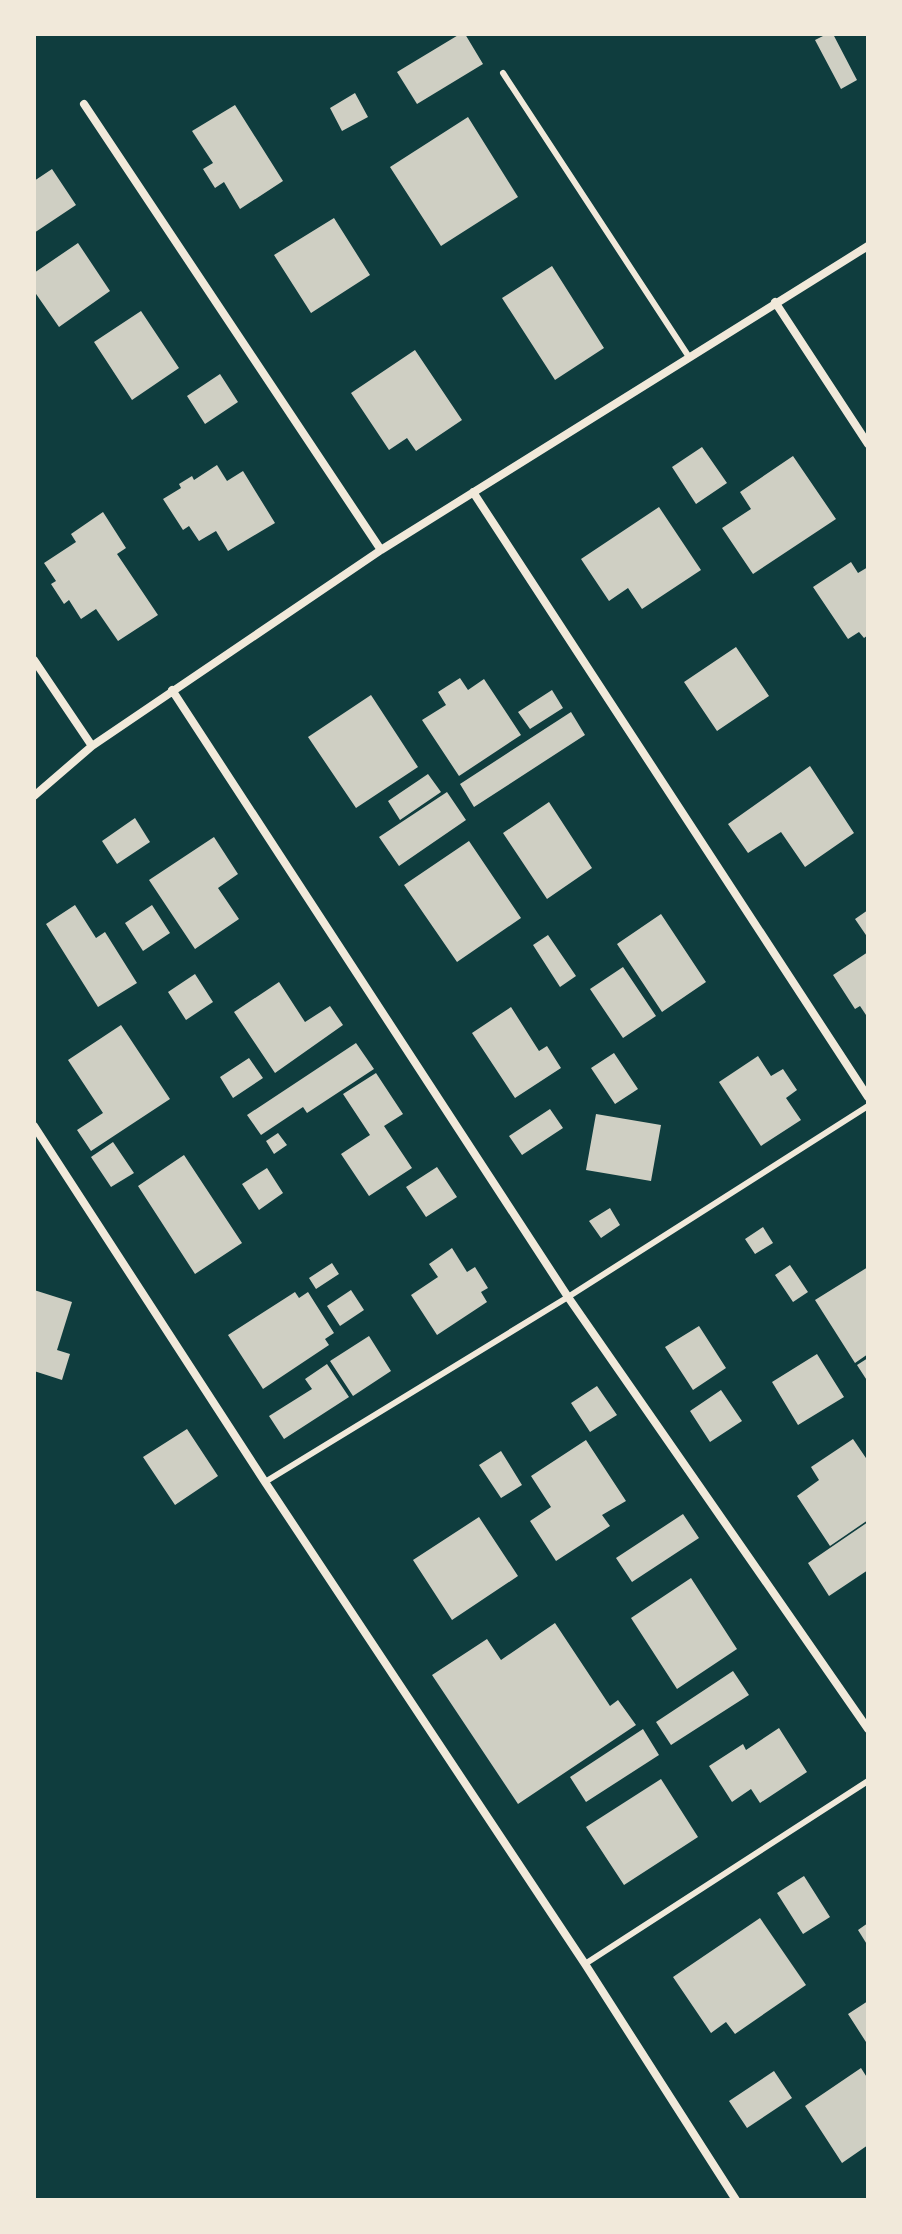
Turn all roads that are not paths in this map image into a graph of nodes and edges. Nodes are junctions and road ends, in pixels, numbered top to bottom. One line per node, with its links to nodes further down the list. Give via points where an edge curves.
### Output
1 (503, 73): 5 (lane)
2 (84, 104): 8 (street)
3 (868, 246): 4 (street)
4 (775, 302): 5 (street); 6 (street)
5 (689, 357): 7 (street)
6 (868, 444)
7 (473, 492): 8 (street); 13 (street)
8 (381, 550): 10 (street)
9 (34, 660): 11 (street)
10 (172, 690): 11 (street); 16 (street)
11 (92, 746): 12 (street)
12 (34, 796)
13 (868, 1097)
14 (868, 1106): 16 (lane)
15 (34, 1126): 17 (street)
16 (568, 1297): 17 (lane); 18 (street)
17 (265, 1482): 20 (street)
18 (868, 1729)
19 (868, 1781): 20 (lane)
20 (585, 1964): 21 (street)
21 (736, 2200)

